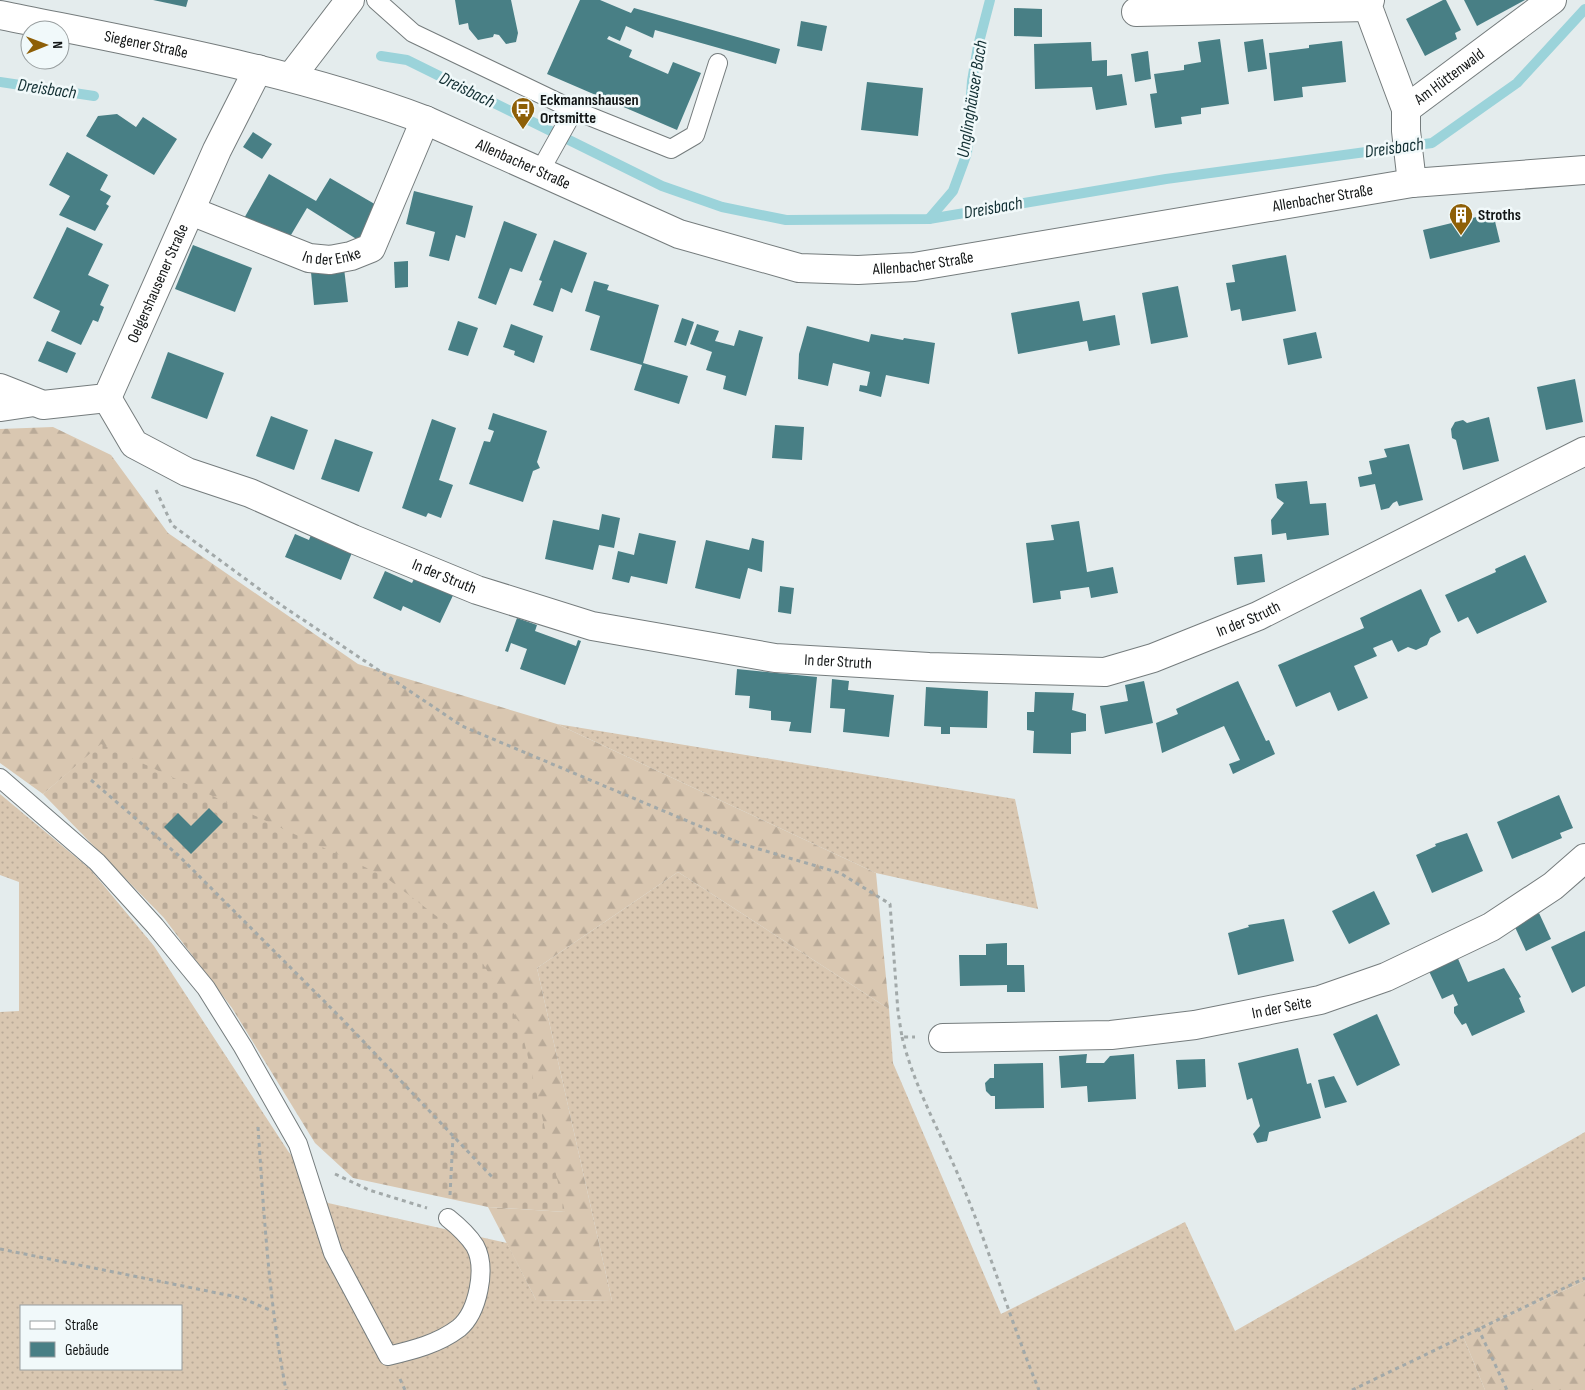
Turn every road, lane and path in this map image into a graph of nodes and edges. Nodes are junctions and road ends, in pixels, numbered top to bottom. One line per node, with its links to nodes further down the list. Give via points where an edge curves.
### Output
1 (350, 0): 9 (street)
2 (376, 0): 10 (lane, via 414,33)
3 (1552, 0): 12 (street, Am Hüttenwald)
4 (1369, 4): 5 (street); 12 (street)
5 (1136, 12)
6 (0, 14): 8 (street, Siegener Straße)
7 (718, 64): 10 (lane, via 695,135 671,149)
8 (258, 68): 9 (street, Siegener Straße); 16 (street, Oelgershausener Straße)
9 (291, 76): 11 (street, Allenbacher Straße)
10 (572, 115): 13 (lane)
11 (426, 120): 13 (street, Allenbacher Straße); 16 (street, In der Enke, via 371,248 351,256 330,260 309,258)
12 (1406, 120): 15 (street)
13 (547, 160): 15 (street, Allenbacher Straße, via 679,234 799,268 858,270 914,267)
14 (1585, 170): 15 (street, Allenbacher Straße)
15 (1411, 172)
16 (191, 211): 18 (street, Oelgershausener Straße)
17 (0, 388): 19 (street)
18 (107, 398): 19 (street); 21 (street, In der Struth, via 134,444 187,472 250,492 476,590 592,626 775,658 939,667 1105,672 1153,658 1258,616)
19 (43, 405): 20 (lane)
20 (0, 412)
21 (1585, 451)
22 (155, 489): 26 (path, via 172,525 281,605 462,726 742,844 840,873 890,904)
23 (0, 778): 32 (lane, via 97,862 156,926 206,988 298,1144 333,1253 388,1356 421,1348 443,1338 460,1327 473,1308 480,1286 476,1247)
24 (91, 780): 29 (path, via 178,855 344,1021)
25 (1585, 858): 27 (street, In der Seite, via 1553,886 1491,926 1386,977 1320,1000 1195,1025 1111,1035)
26 (902, 1037): 27 (path); 38 (path, via 910,1067 960,1178)
27 (943, 1038)
28 (258, 1120): 35 (path)
29 (453, 1136): 31 (path); 32 (path)
30 (333, 1172): 32 (path, via 369,1190 422,1206)
31 (494, 1179)
32 (448, 1218)
33 (0, 1249): 35 (path, via 242,1298)
34 (1585, 1278): 36 (path)
35 (272, 1311): 37 (path)
36 (1478, 1328): 39 (path); 40 (path)
37 (286, 1390)
38 (1039, 1390)
39 (1352, 1390)
40 (1507, 1390)

